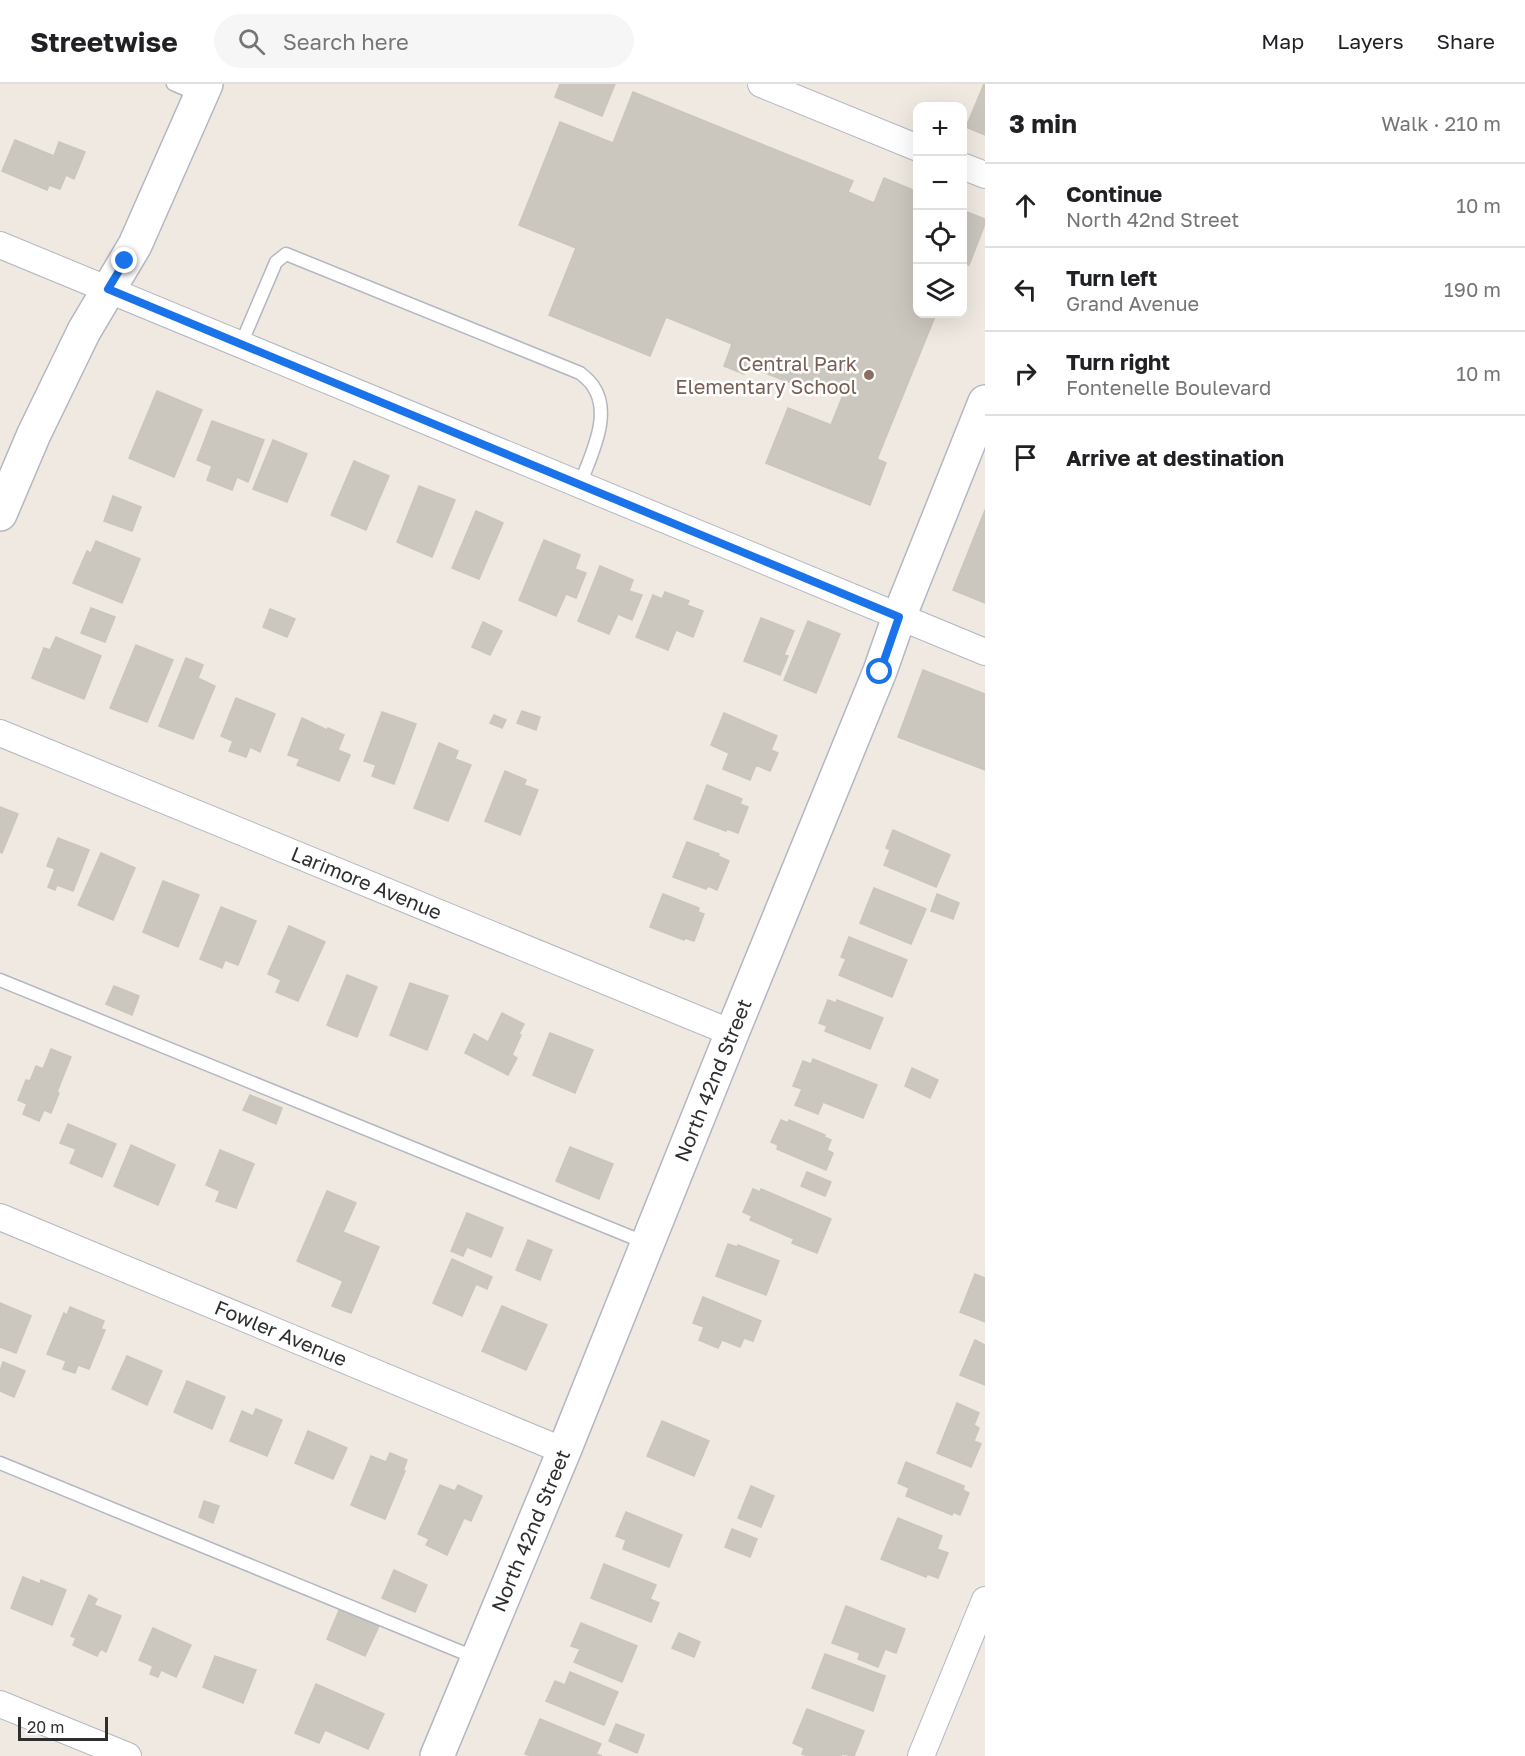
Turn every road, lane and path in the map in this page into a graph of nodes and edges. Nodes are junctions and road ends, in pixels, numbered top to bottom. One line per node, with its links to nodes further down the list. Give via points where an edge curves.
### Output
1 (761, 84): 3 (street)
2 (193, 88): 7 (main road, via 135,244)
3 (913, 146)
4 (967, 168): 5 (street)
5 (985, 175)
6 (0, 245): 7 (street)
7 (108, 289): 8 (street); 11 (main road, via 34,434)
8 (241, 344): 10 (street); 10 (lane, via 276,262 286,254 570,368 594,387 602,410)
9 (984, 410): 12 (main road, North 42nd Street)
10 (580, 485): 12 (street)
11 (0, 514)
12 (899, 617): 13 (street); 16 (main road, North 42nd Street)
13 (985, 652)
14 (0, 733): 16 (street, Larimore Avenue)
15 (0, 980): 18 (lane)
16 (732, 1033): 18 (main road, North 42nd Street)
17 (0, 1217): 19 (street, Fowler Avenue)
18 (647, 1243): 19 (main road, North 42nd Street)
19 (564, 1451): 22 (main road, North 42nd Street)
20 (0, 1462): 22 (lane)
21 (982, 1615): 26 (street)
22 (477, 1658): 25 (main road, North 42nd Street)
23 (0, 1704): 24 (street)
24 (128, 1756)
25 (437, 1756)
26 (921, 1756)

